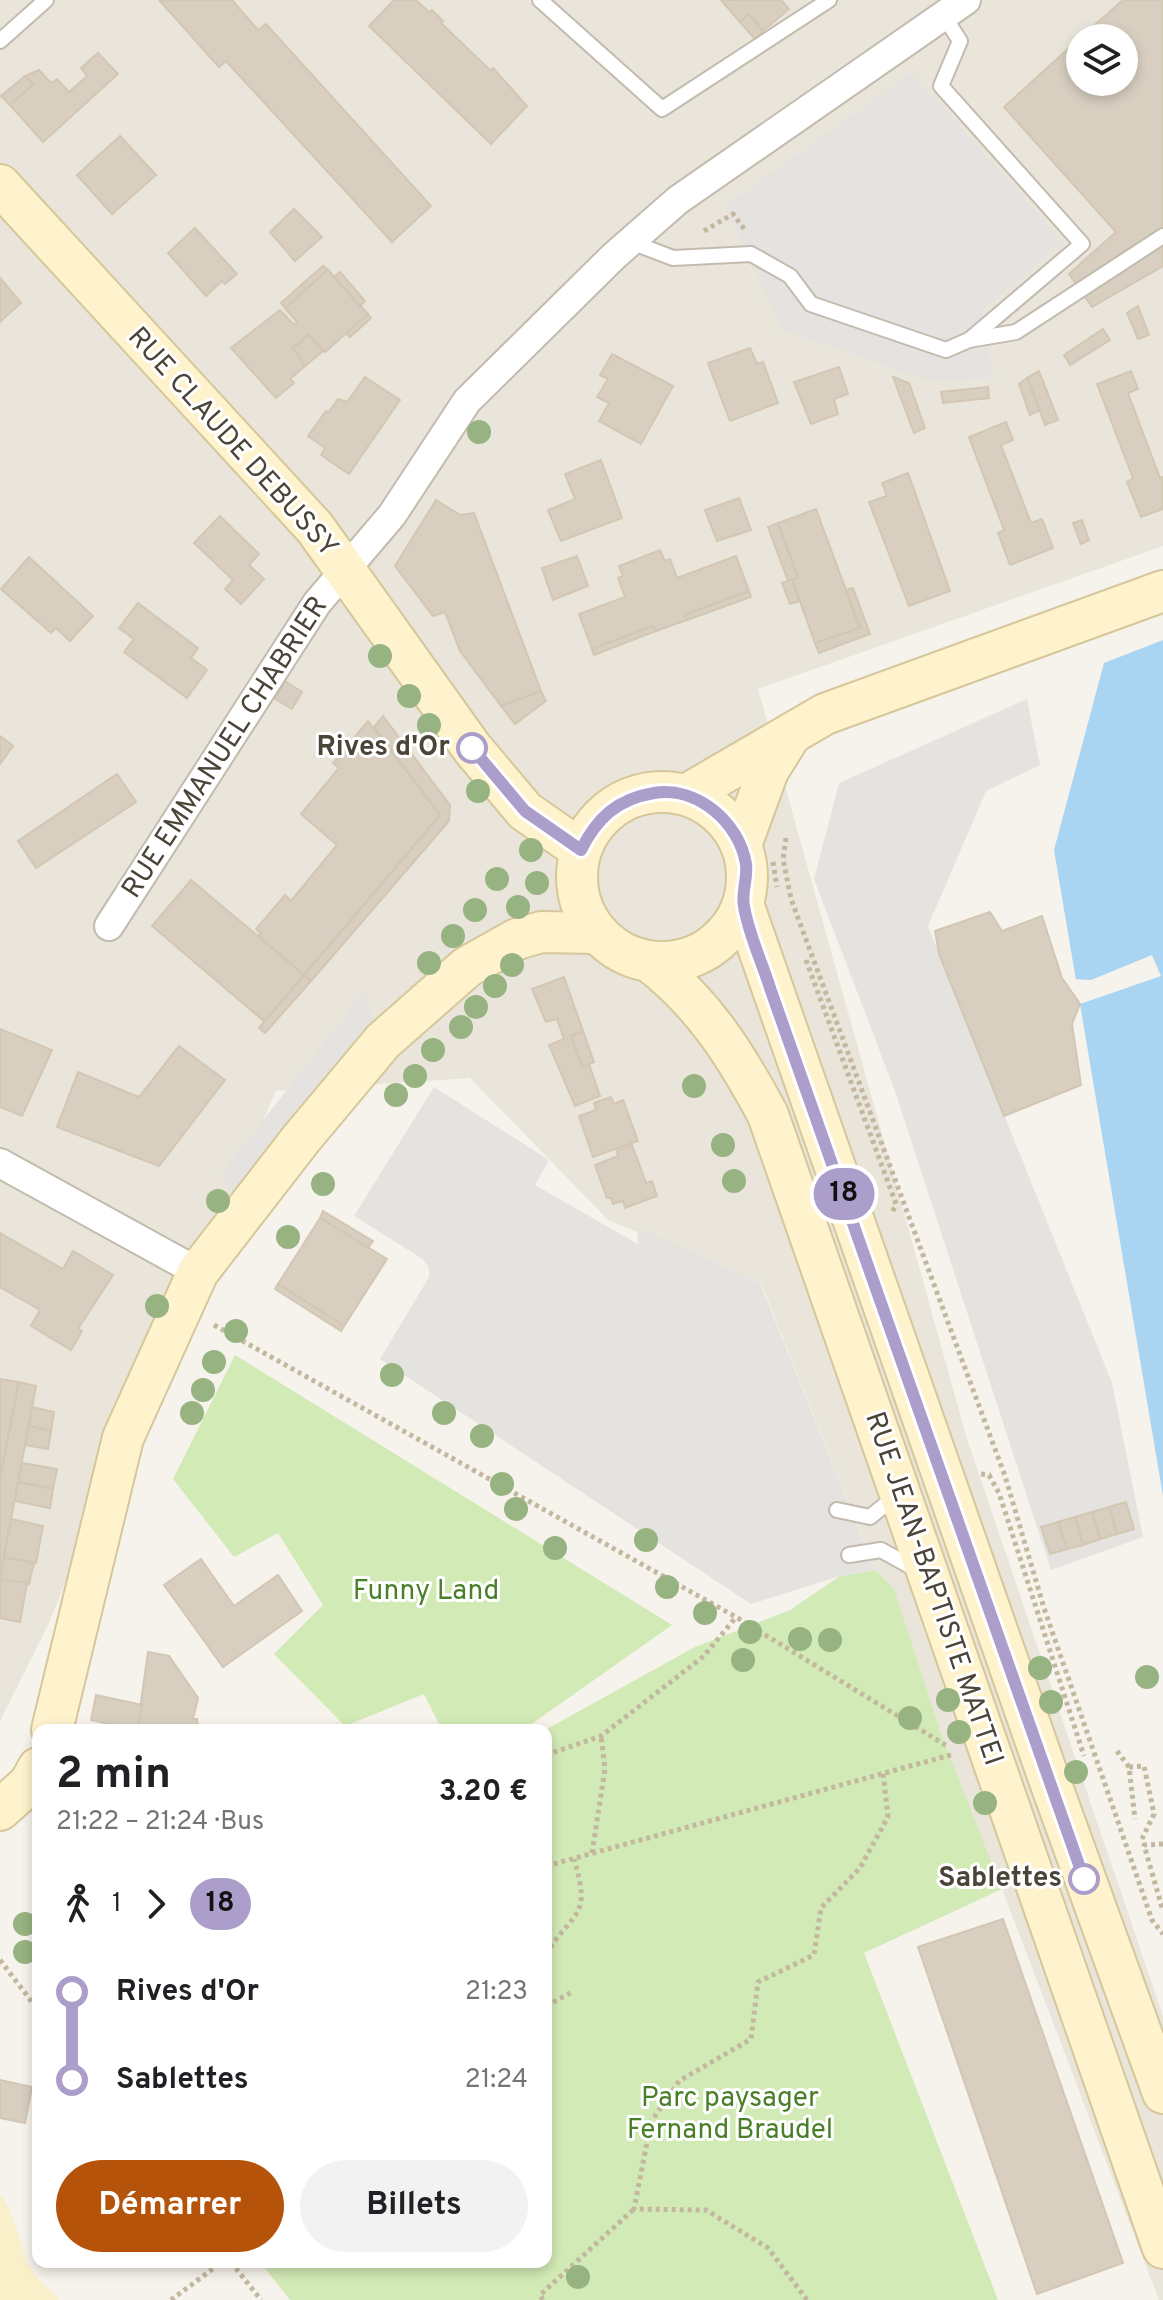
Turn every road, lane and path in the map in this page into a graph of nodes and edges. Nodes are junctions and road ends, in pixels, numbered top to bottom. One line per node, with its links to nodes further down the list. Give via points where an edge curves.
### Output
1 (46, 0): 5 (lane)
2 (540, 0): 3 (lane, via 662,109)
3 (829, 0)
4 (955, 8): 9 (street, RUE EMMANUEL CHABRIER, via 678,200); 11 (lane, via 960,41 941,86 1082,244)
5 (0, 41)
6 (0, 185): 12 (main road, RUE CLAUDE DEBUSSY, via 315,528)
7 (747, 232): 10 (path, via 733,214 689,240 671,241)
8 (1163, 236): 11 (lane, via 1016,332)
9 (631, 242): 10 (lane); 12 (street, RUE EMMANUEL CHABRIER, via 467,401 392,515)
10 (662, 254): 11 (lane, via 751,254 790,276 811,304 946,350)
11 (969, 340)
12 (346, 572): 18 (main road, RUE CLAUDE DEBUSSY, via 472,748 525,811); 20 (street, RUE EMMANUEL CHABRIER, via 317,603)
13 (1163, 591): 14 (main road)
14 (793, 730): 15 (main road); 17 (main road, via 768,771)
15 (686, 795): 17 (main road, via 709,806); 18 (main road, via 634,796 602,817)
16 (788, 829): 49 (path, via 783,859 791,899 1005,1476 1044,1608 1152,1920)
17 (757, 846): 19 (path); 19 (main road, via 747,884)
18 (581, 850): 21 (main road, via 579,894)
19 (760, 897): 23 (main road, via 707,949 674,961); 55 (main road, RUE JEAN-BAPTISTE MATTEI, via 1048,1776)
20 (109, 926)
21 (598, 933): 23 (main road, via 631,956); 26 (main road, via 541,932 467,967 383,1041 301,1139)
22 (799, 944): 25 (path, via 896,1204)
23 (650, 962): 28 (main road, RUE JEAN-BAPTISTE MATTEI, via 712,1020 768,1115)
24 (0, 1163): 26 (street)
25 (889, 1219)
26 (190, 1289): 32 (path); 33 (main road, via 123,1438)
27 (973, 1473): 37 (path, via 989,1475 999,1493)
28 (899, 1493): 29 (lane, via 870,1517); 31 (main road, RUE JEAN-BAPTISTE MATTEI)
29 (837, 1510)
30 (849, 1555): 31 (lane, via 881,1550)
31 (929, 1576): 57 (main road, RUE JEAN-BAPTISTE MATTEI)
32 (736, 1617): 34 (path, via 704,1656); 39 (path, via 959,1752)
33 (53, 1724)
34 (601, 1736): 36 (path); 45 (path, via 605,1769)
35 (1117, 1751): 38 (path)
36 (552, 1753)
37 (1086, 1761)
38 (1129, 1767): 42 (path); 43 (path, via 1144,1766 1154,1814)
39 (883, 1773): 45 (path); 56 (path, via 888,1817 860,1868 821,1908 814,1955 758,1982 751,2039 679,2081 651,2122)
40 (32, 1779): 41 (main road)
41 (4, 1808)
42 (1135, 1819)
43 (1143, 1842): 44 (path); 48 (path)
44 (1163, 1844)
45 (592, 1853): 46 (path)
46 (574, 1859): 47 (path); 50 (path, via 582,1887 579,1915)
47 (552, 1864)
48 (1163, 1911)
49 (1163, 1934)
50 (552, 1947)
51 (0, 1960): 53 (path)
52 (574, 1991): 54 (path)
53 (32, 2002)
54 (552, 2003)
55 (1163, 2093)
56 (634, 2209): 62 (path, via 540,2295); 63 (path, via 706,2210 768,2248)
57 (1163, 2248)
58 (214, 2268): 60 (path)
59 (236, 2268): 61 (path)
60 (171, 2300)
61 (261, 2300)
62 (543, 2300)
63 (807, 2300)

